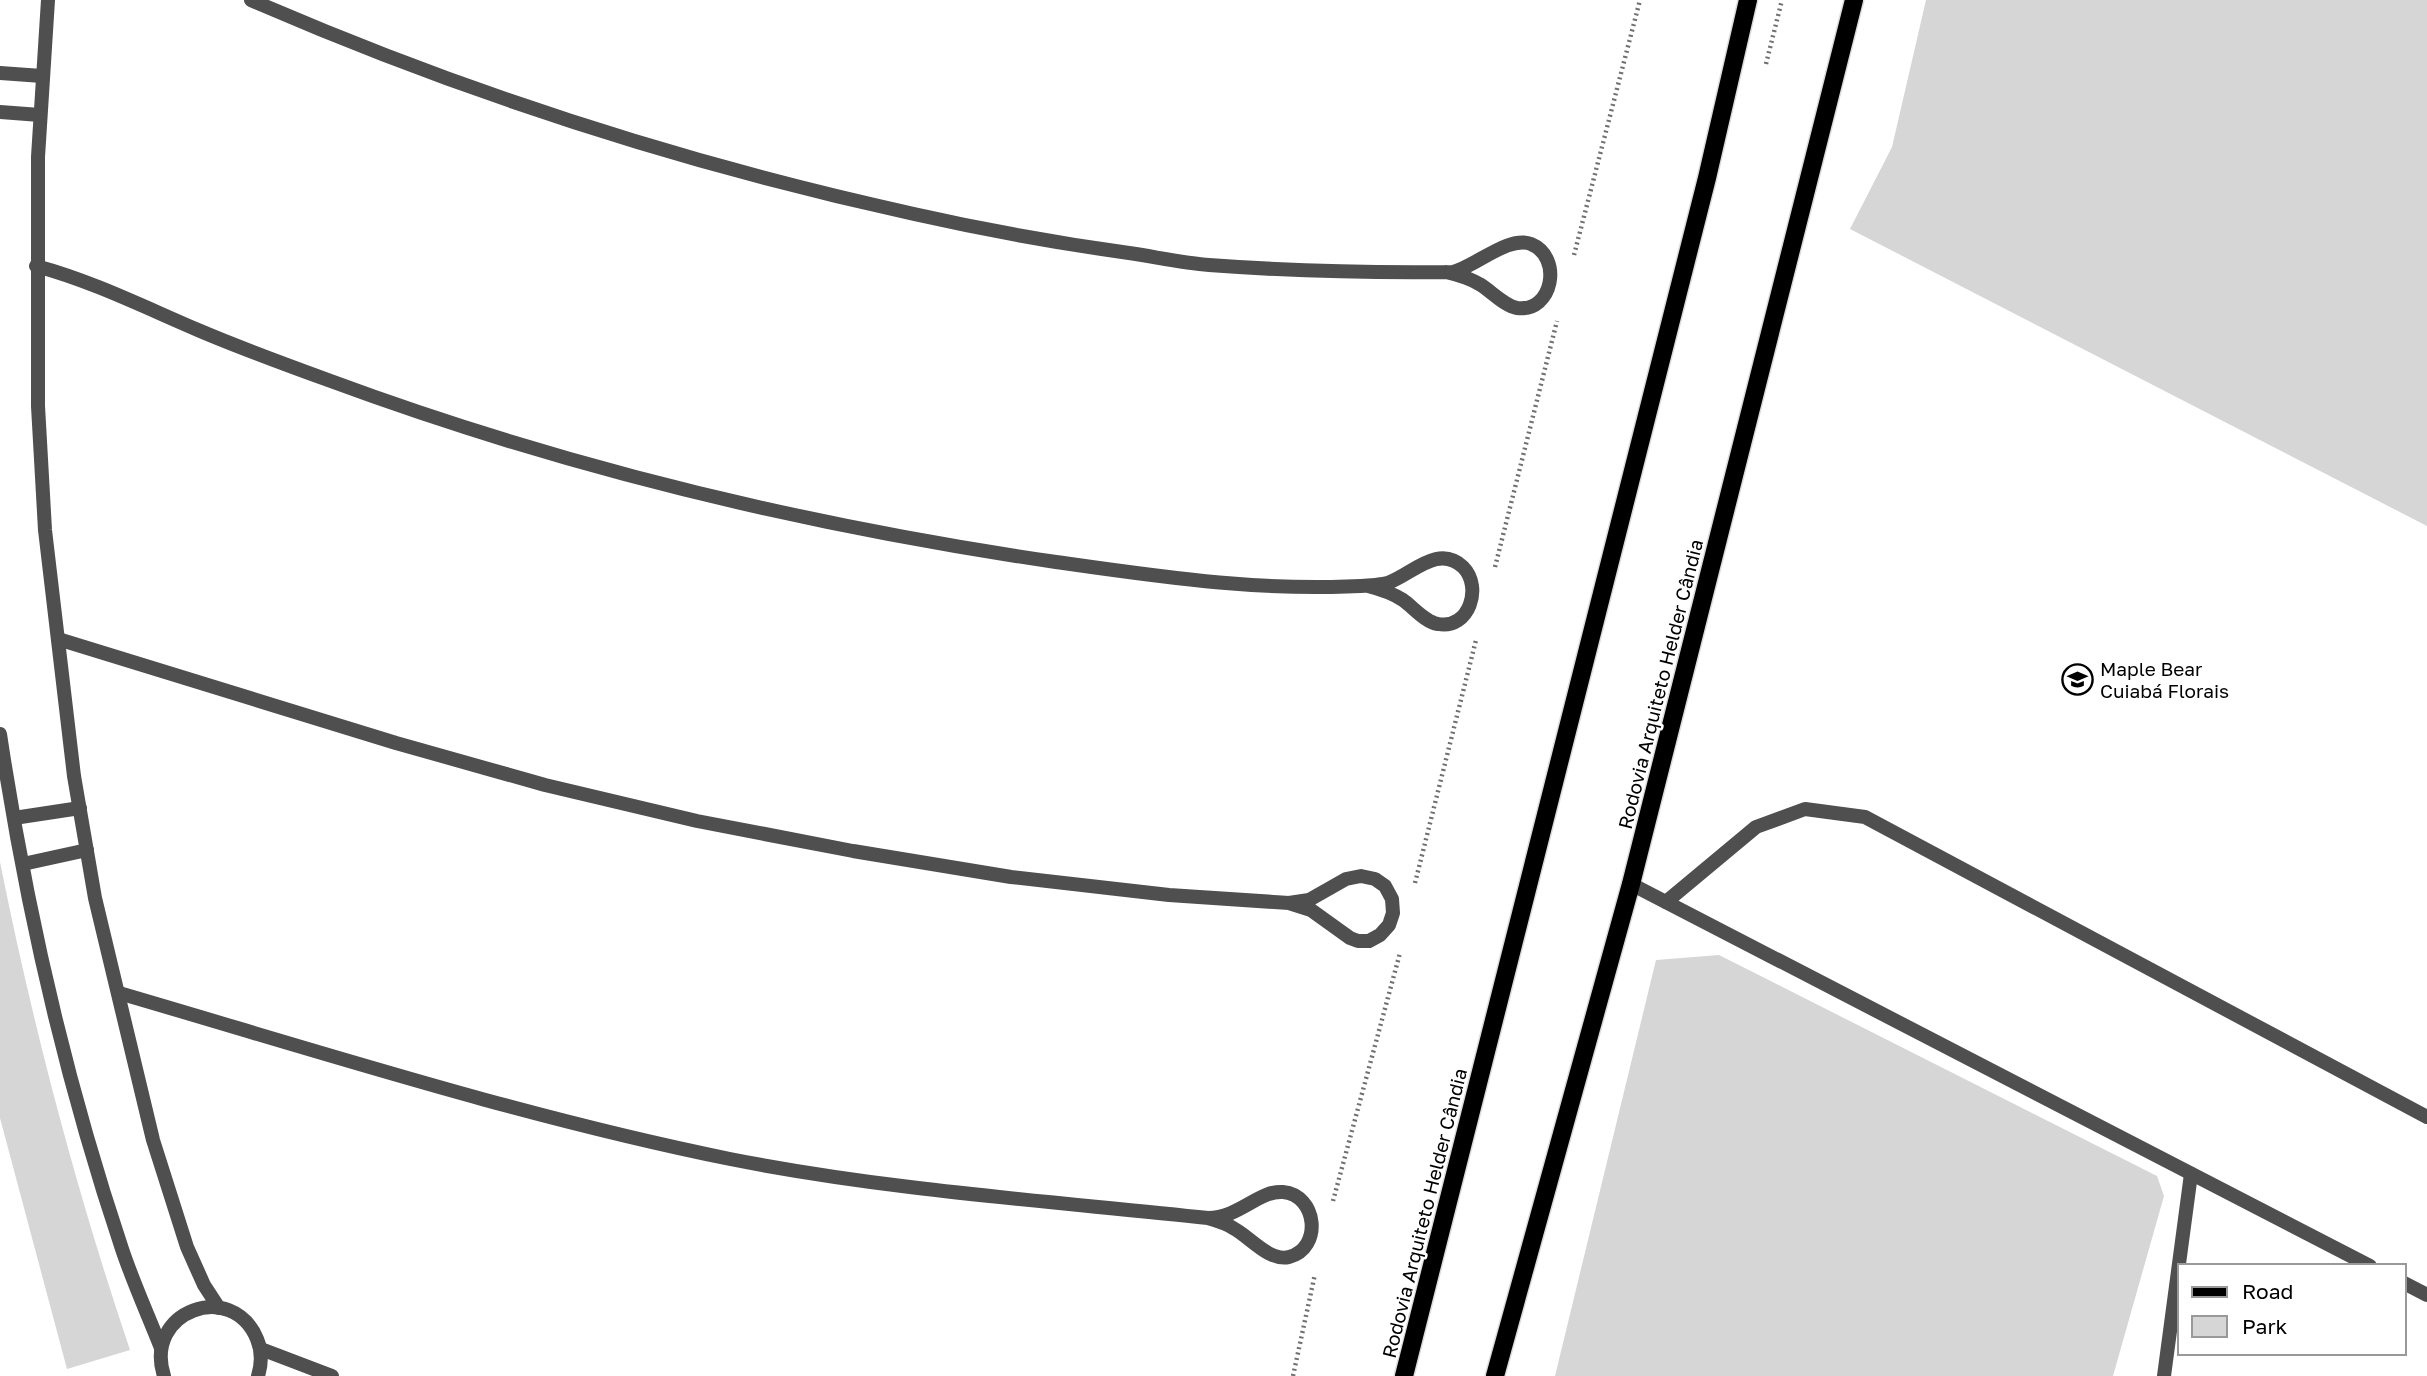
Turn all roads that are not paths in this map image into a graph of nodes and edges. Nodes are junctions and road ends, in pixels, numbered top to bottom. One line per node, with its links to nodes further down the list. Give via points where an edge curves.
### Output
1 (48, 0): 6 (lane)
2 (251, 0): 10 (lane, via 453,82 589,128 846,199 1006,233 1207,265)
3 (1748, 0): 36 (main road, Rodovia Arquiteto Helder Cândia)
4 (1854, 0): 18 (main road, Rodovia Arquiteto Helder Cândia)
5 (0, 73): 6 (lane)
6 (42, 76): 8 (lane)
7 (0, 112): 8 (lane)
8 (40, 116): 9 (lane)
9 (36, 266): 11 (lane, via 78,278 278,361 456,425 716,498 855,528 1136,573 1278,587); 12 (lane, via 38,405)
10 (1446, 272): 10 (lane, via 1466,268 1518,242 1532,244 1542,252 1550,264 1551,278 1539,300 1517,308 1468,278)
11 (1368, 586): 11 (lane, via 1389,583 1425,561 1441,558 1465,569 1473,596 1461,618 1438,624 1390,592)
12 (58, 639): 14 (lane); 20 (lane, via 396,743 697,821 1011,877)
13 (0, 734): 15 (lane)
14 (80, 808): 15 (lane); 16 (lane)
15 (14, 818): 17 (lane)
16 (87, 850): 17 (lane); 21 (lane)
17 (23, 864): 31 (lane, via 87,1135 122,1251)
18 (1631, 884): 19 (lane); 37 (main road, Rodovia Arquiteto Helder Cândia)
19 (1666, 902): 22 (lane, via 1756,827 1805,809 1865,817); 23 (lane)
20 (1289, 903): 20 (lane, via 1309,900 1346,879 1361,876 1385,887 1393,913 1380,935 1358,941 1311,909)
21 (119, 993): 24 (lane, via 585,1127 732,1159 873,1182); 30 (lane, via 153,1140 187,1247)
22 (2427, 1117)
23 (2191, 1174): 25 (lane); 26 (lane)
24 (1208, 1219): 24 (lane, via 1229,1216 1280,1192 1295,1194 1305,1202 1312,1229 1300,1251 1278,1257 1230,1226)
25 (2179, 1264)
26 (2366, 1264)
27 (2178, 1271): 38 (lane)
28 (2406, 1284): 29 (lane)
29 (2427, 1295)
30 (219, 1308): 31 (lane, via 204,1307 182,1316 166,1333); 32 (lane, via 239,1315 253,1330)
31 (161, 1348): 33 (lane)
32 (261, 1349): 34 (lane); 35 (lane)
33 (164, 1376)
34 (258, 1376)
35 (332, 1376)
36 (1404, 1376)
37 (1494, 1376)
38 (2164, 1376)

